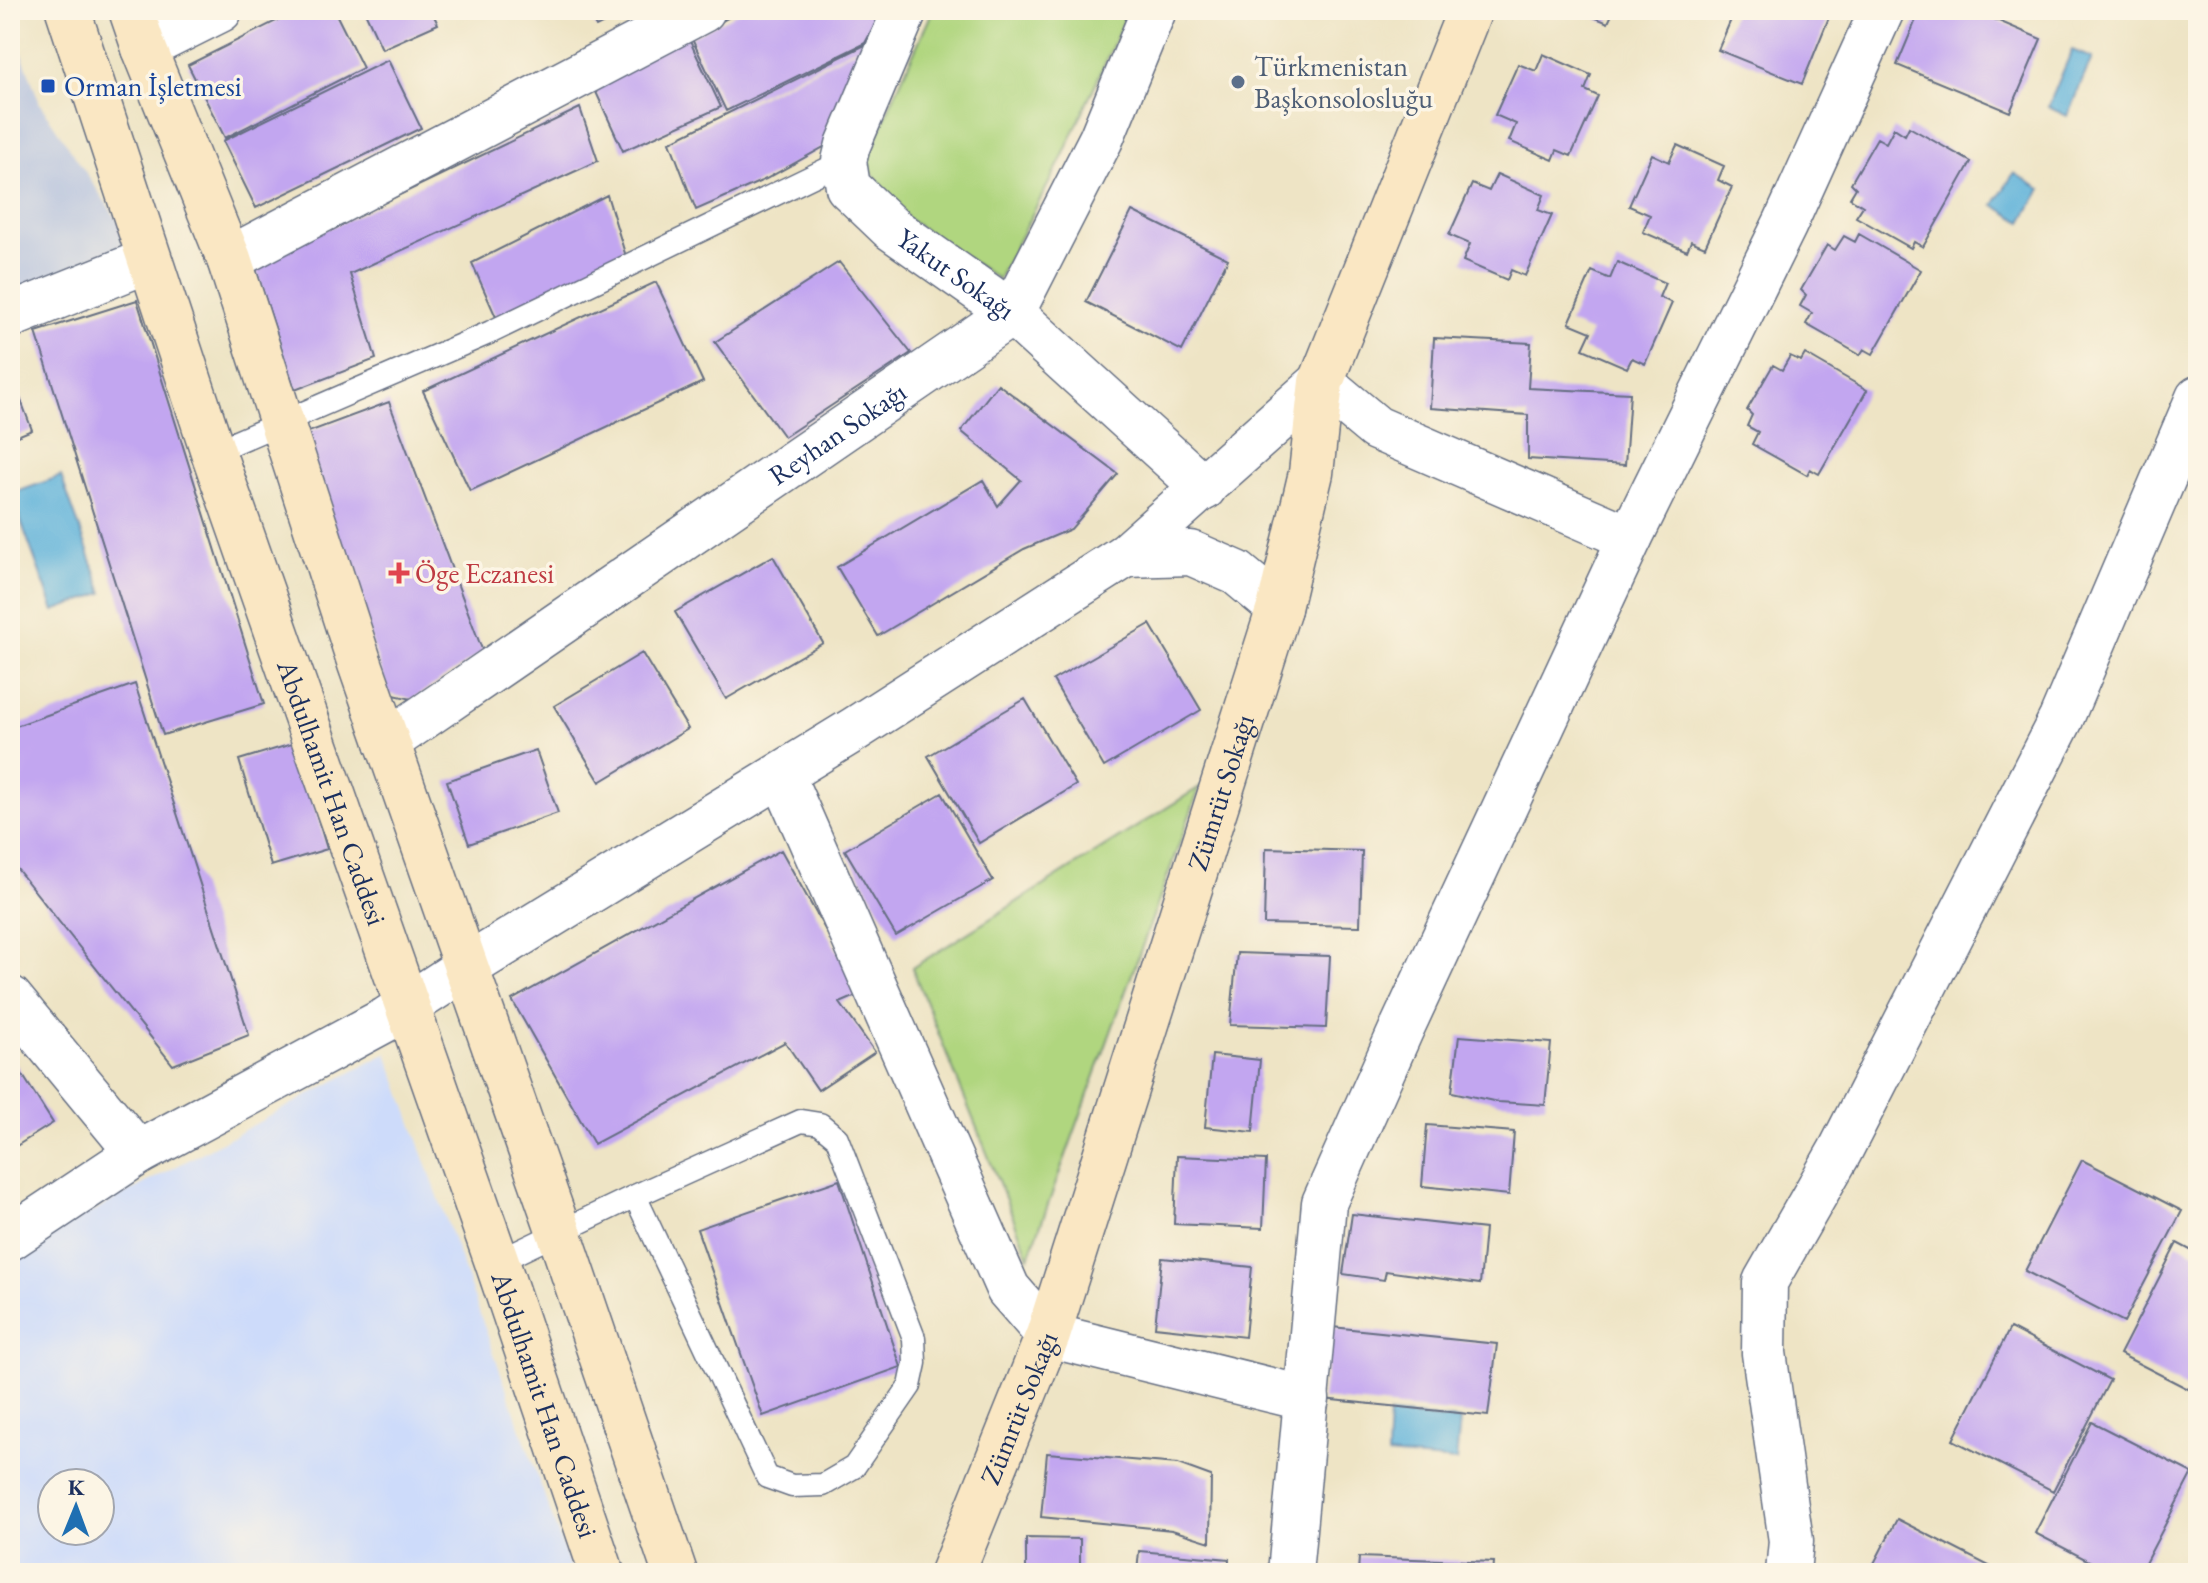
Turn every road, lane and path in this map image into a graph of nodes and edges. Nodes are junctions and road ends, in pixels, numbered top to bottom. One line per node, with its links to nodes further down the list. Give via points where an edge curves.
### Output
1 (68, 10): 11 (main road, Abdulhamit Han Caddesi)
2 (220, 10): 8 (street)
3 (703, 10): 10 (street)
4 (905, 10): 9 (street)
5 (1154, 10): 12 (street, Reyhan Sokağı, via 1101,139)
6 (1470, 10): 14 (main road, Zümrüt Sokağı)
7 (1882, 10): 19 (street, via 1785,224)
8 (137, 29): 10 (main road)
9 (844, 161): 12 (street, Yakut Sokağı, via 848,187 891,228); 16 (lane, via 491,332)
10 (229, 259): 16 (main road)
11 (149, 260): 13 (street); 17 (main road, Abdulhamit Han Caddesi)
12 (1012, 313): 18 (street, Yakut Sokağı); 22 (street, Reyhan Sokağı)
13 (10, 316)
14 (1321, 382): 18 (street); 19 (street, via 1376,428); 21 (main road, Zümrüt Sokağı, via 1311,473)
15 (2198, 398): 38 (street, via 2061,719 1840,1151 1765,1282 1764,1353 1791,1541)
16 (282, 423): 17 (lane); 22 (main road)
17 (213, 452): 26 (main road, Abdulhamit Han Caddesi)
18 (1204, 488): 20 (street)
19 (1630, 538): 33 (street, via 1324,1203)
20 (1126, 555): 21 (street, via 1191,553 1237,573); 23 (street)
21 (1279, 608): 32 (main road, Zümrüt Sokağı)
22 (387, 742): 24 (main road)
23 (782, 775): 24 (street); 32 (street, via 1008,1289)
24 (465, 968): 26 (street); 29 (main road)
25 (10, 998): 27 (street)
26 (406, 1008): 27 (street); 31 (main road, Abdulhamit Han Caddesi)
27 (138, 1153): 30 (street)
28 (635, 1196): 28 (lane, via 801,1121 820,1124 837,1138 914,1338 910,1386 854,1467 823,1485 792,1486 767,1477); 29 (lane)
29 (559, 1232): 31 (lane); 35 (main road)
30 (10, 1238)
31 (497, 1262): 34 (main road, Abdulhamit Han Caddesi)
32 (1048, 1335): 33 (street); 36 (main road, Zümrüt Sokağı)
33 (1307, 1399): 37 (street)
34 (602, 1573)
35 (675, 1573)
36 (952, 1573)
37 (1290, 1573)
38 (1788, 1573)

